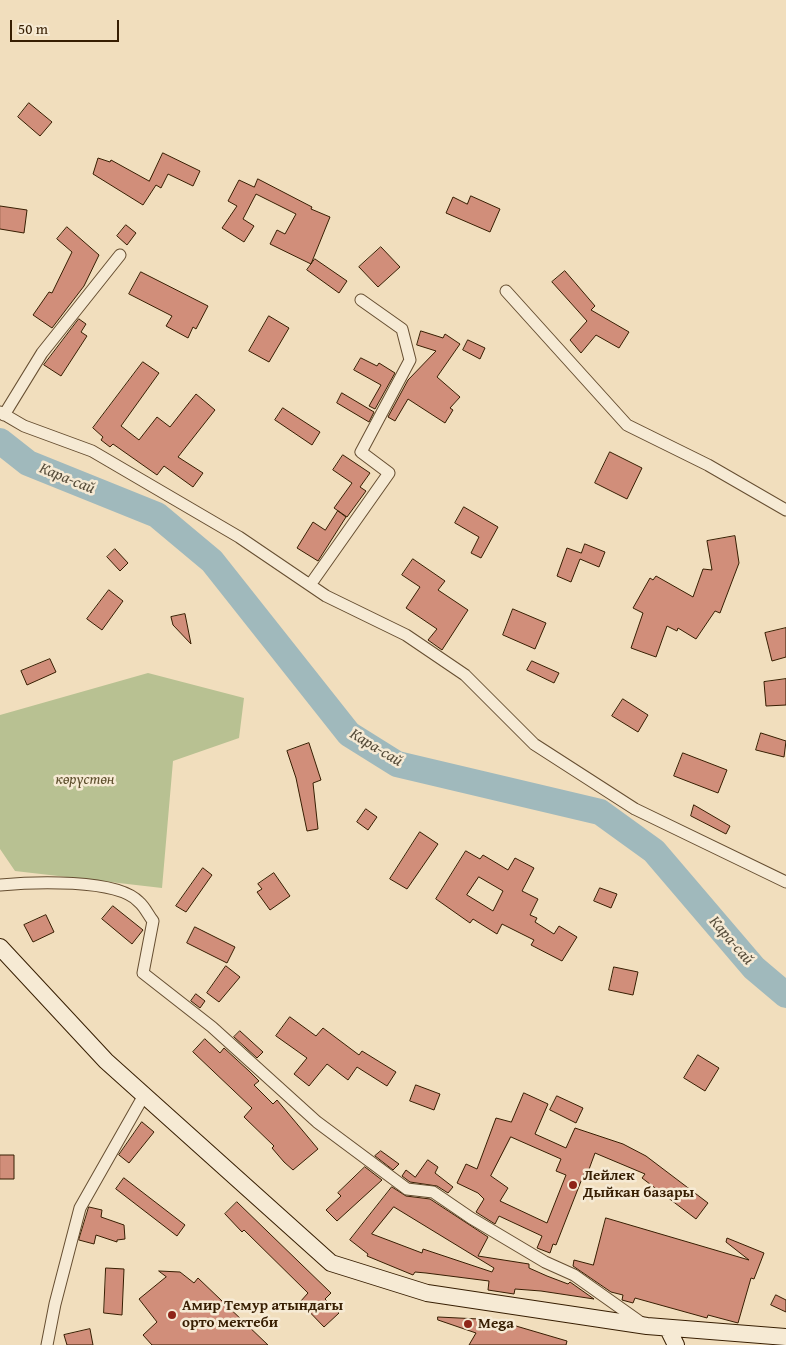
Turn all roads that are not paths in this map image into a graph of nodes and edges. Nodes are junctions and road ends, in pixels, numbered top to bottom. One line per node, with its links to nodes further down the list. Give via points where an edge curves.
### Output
1 (120, 255): 4 (street, via 42,353)
2 (506, 291): 5 (street, via 627,425 708,465)
3 (361, 300): 6 (street, via 402,329 410,360 361,452 389,473)
4 (2, 413): 6 (street, via 24,426 92,451 239,537)
5 (786, 510)
6 (310, 586): 7 (street, via 406,635 465,675 534,744 635,809)
7 (786, 882)
8 (0, 886): 11 (street, via 37,882 83,884 118,891 139,900 153,921 143,973 212,1027 317,1122 407,1189 433,1192 545,1262 574,1275)
9 (0, 947): 10 (main road)
10 (143, 1097): 11 (main road, via 331,1264 427,1293); 14 (street, via 80,1208)
11 (647, 1326): 12 (main road)
12 (668, 1329): 13 (main road); 15 (main road)
13 (786, 1337)
14 (47, 1345)
15 (676, 1345)

